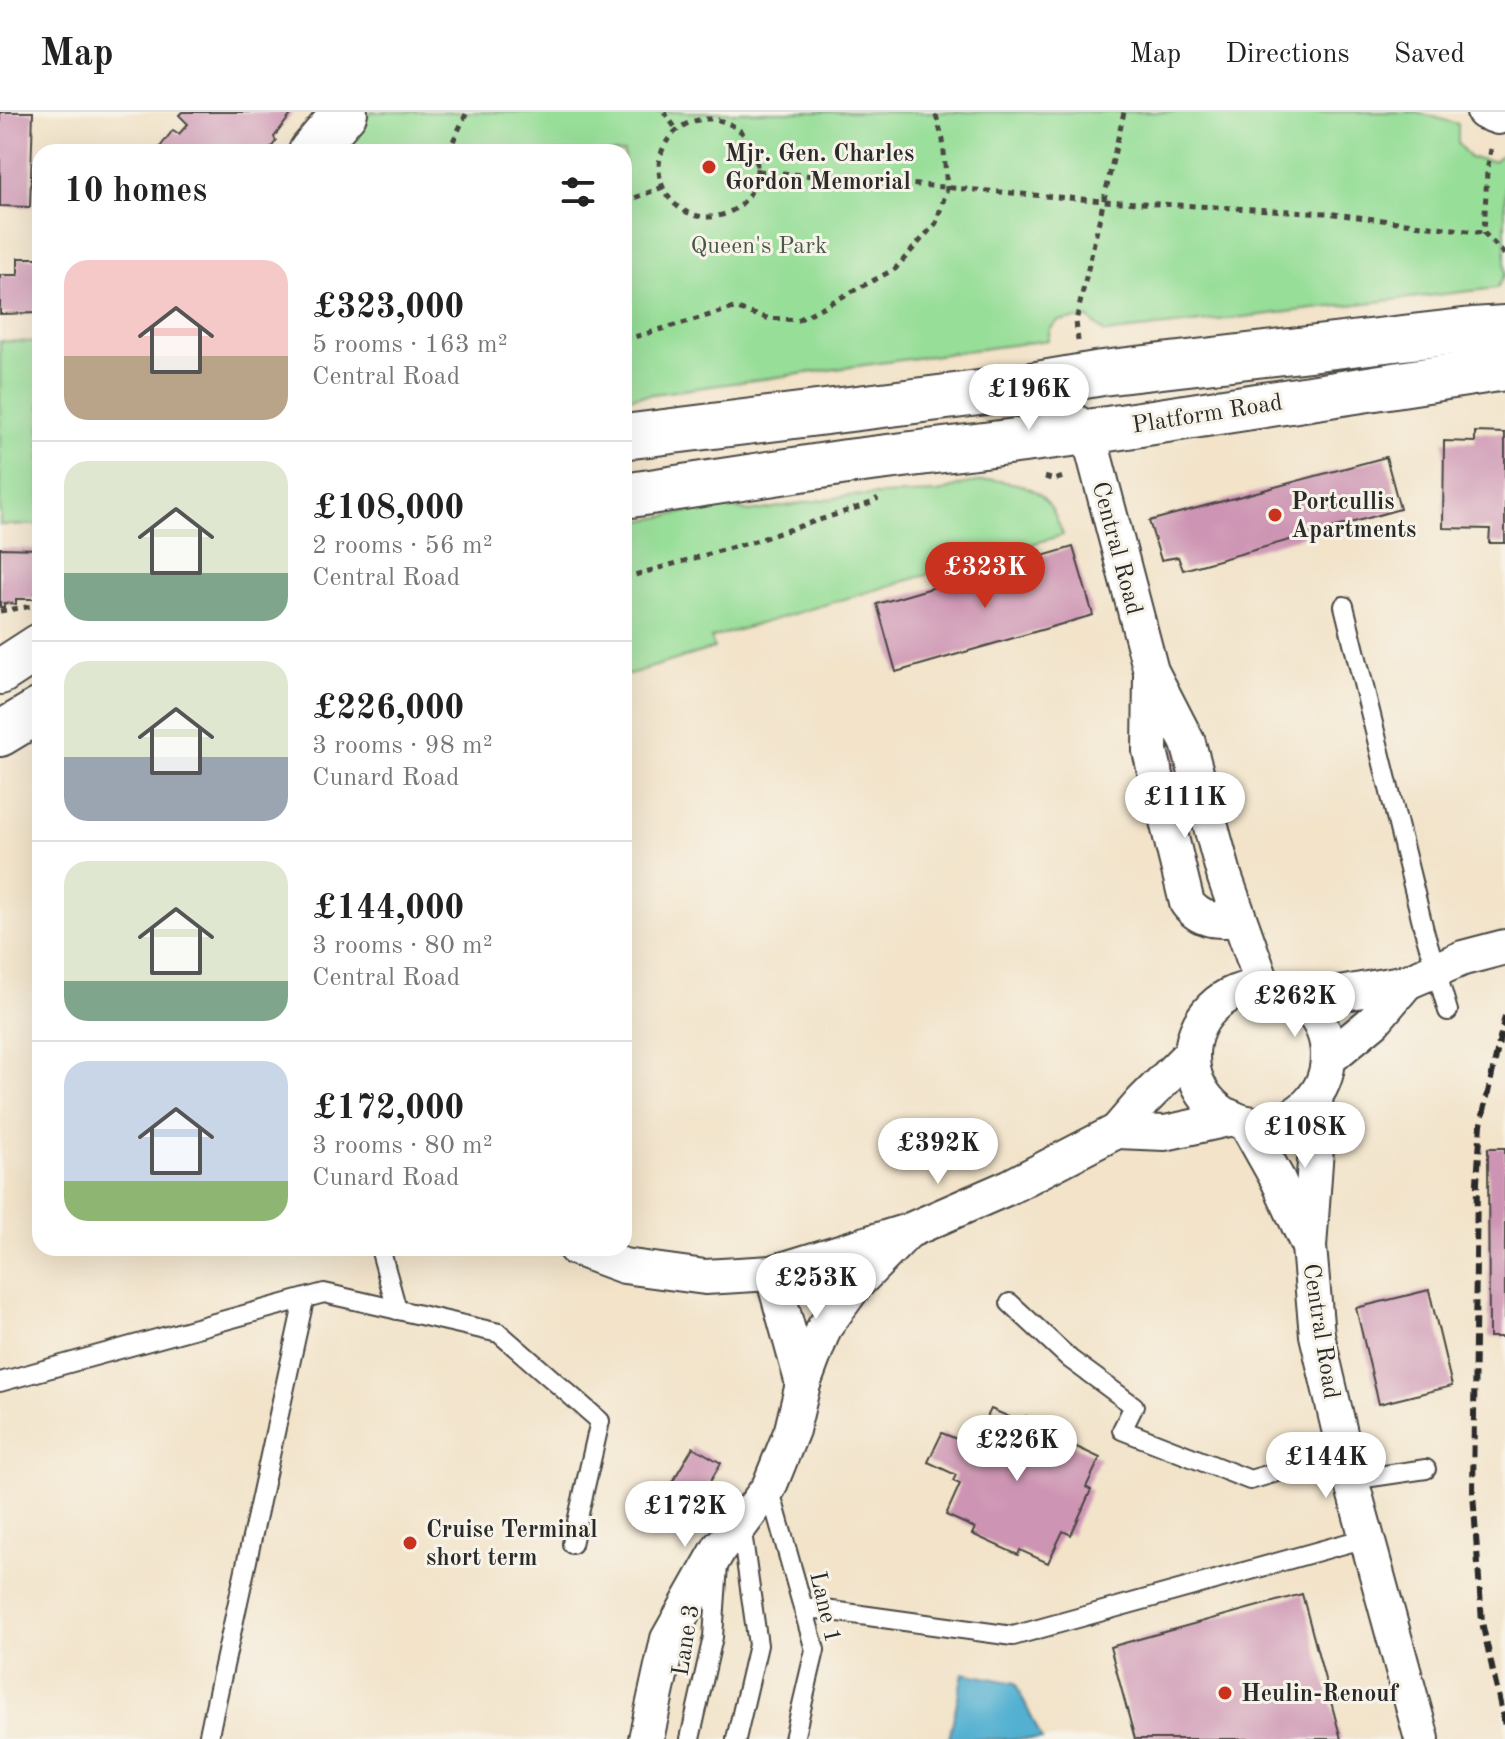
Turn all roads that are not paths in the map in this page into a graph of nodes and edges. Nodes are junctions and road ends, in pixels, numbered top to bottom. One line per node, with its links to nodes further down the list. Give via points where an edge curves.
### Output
1 (345, 112): 2 (main road)
2 (318, 144)
3 (1505, 328): 5 (main road, Platform Road, via 1102,373)
4 (1505, 368): 6 (main road, Platform Road)
5 (995, 391): 6 (street, via 1057,411); 7 (main road, Platform Road)
6 (1088, 432): 8 (main road, Platform Road); 16 (street, Central Road, via 1151,671 1188,743 1225,878)
7 (632, 436)
8 (632, 495)
9 (1344, 606): 15 (lane)
10 (32, 651): 11 (main road)
11 (0, 672)
12 (32, 715): 13 (main road)
13 (0, 734)
14 (1505, 947): 15 (street)
15 (1422, 976): 17 (street); 18 (lane); 20 (street)
16 (1264, 988): 17 (street); 19 (street, via 1243,990 1215,1005 1196,1031)
17 (1300, 1001): 20 (street, via 1326,1036)
18 (1448, 1011)
19 (1192, 1052): 22 (street, via 1202,1092 1215,1108); 23 (street)
20 (1328, 1059): 21 (street)
21 (1315, 1096): 22 (street, via 1284,1120); 25 (street, Central Road)
22 (1239, 1121): 23 (street, via 1165,1133); 25 (street, Central Road, via 1278,1180)
23 (1117, 1131): 24 (street)
24 (908, 1231): 28 (street); 33 (street, via 855,1285 824,1328)
25 (1309, 1247): 34 (street, Central Road, via 1317,1335)
26 (382, 1256): 31 (lane)
27 (597, 1256): 28 (street, via 624,1266 705,1277)
28 (772, 1273): 33 (street)
29 (304, 1300): 31 (lane, via 324,1293); 32 (lane); 41 (lane)
30 (1010, 1303): 34 (lane, via 1070,1359 1134,1406 1122,1430 1250,1480)
31 (397, 1310): 39 (lane, via 499,1333 600,1421)
32 (0, 1382)
33 (803, 1384): 36 (street)
34 (1348, 1466): 35 (lane); 38 (street, Central Road)
35 (1426, 1469)
36 (769, 1487): 37 (street); 40 (lane, Lane 1)
37 (730, 1536): 42 (street, via 668,1639); 43 (lane, Lane 3); 44 (lane, via 758,1645)
38 (1366, 1538): 40 (lane, via 1013,1636); 46 (street, Central Road)
39 (572, 1544)
40 (803, 1607): 45 (lane, Lane 1, via 815,1650)
41 (208, 1739)
42 (646, 1739)
43 (690, 1739)
44 (736, 1739)
45 (794, 1739)
46 (1422, 1739)

